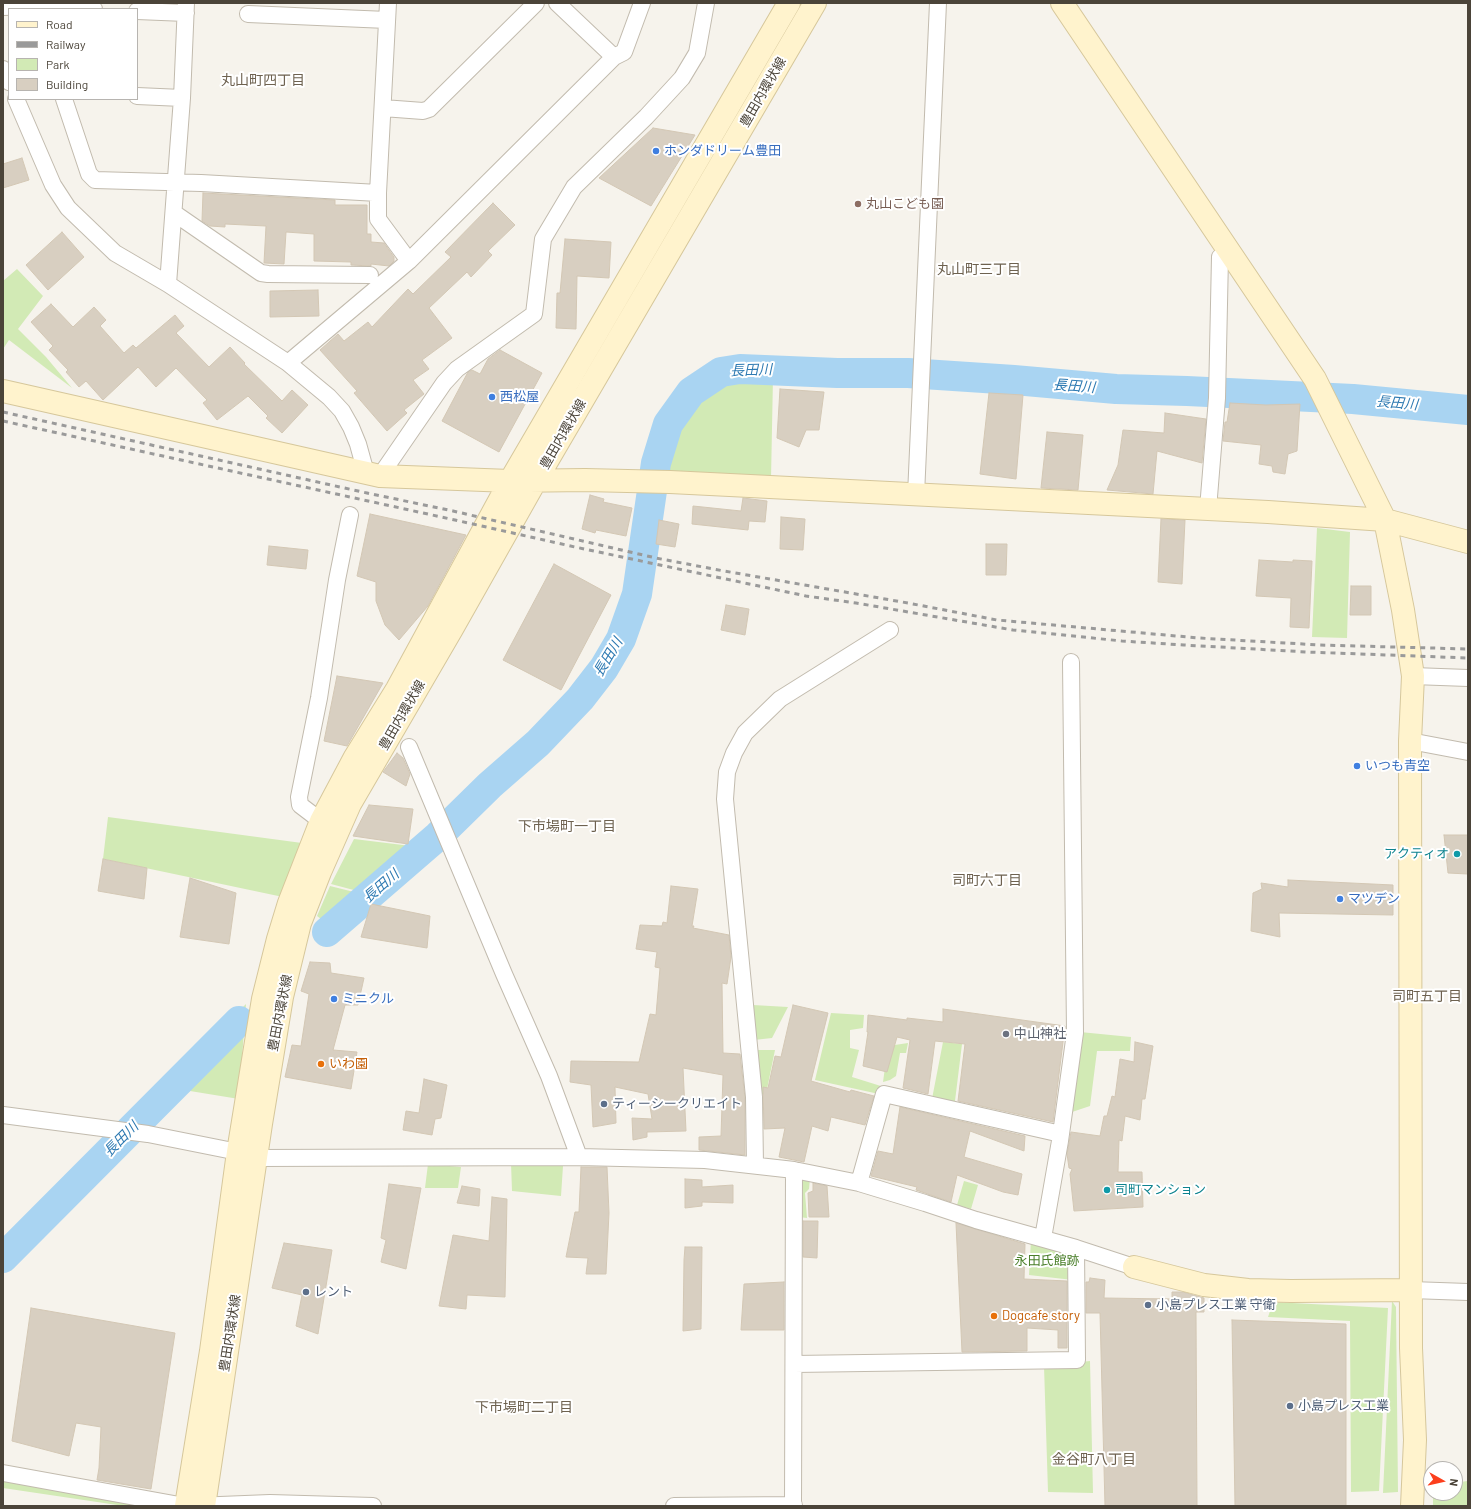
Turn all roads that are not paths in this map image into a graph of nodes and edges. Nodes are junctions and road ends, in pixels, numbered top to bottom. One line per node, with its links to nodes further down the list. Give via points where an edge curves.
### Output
1 (388, 3): 16 (street)
2 (536, 3): 24 (street, via 428,108 423,111)
3 (557, 3): 17 (street)
4 (642, 3): 17 (street, via 624,52)
5 (706, 3): 34 (street, via 697,53 682,78 574,187 543,239 534,314 457,369)
6 (789, 3): 36 (street, 豊田内環状線)
7 (815, 3): 35 (street, 豊田内環状線)
8 (938, 3): 37 (street)
9 (1062, 3): 28 (street)
10 (32, 6): 11 (street); 12 (street)
11 (3, 7)
12 (73, 8)
13 (186, 8): 14 (street); 21 (street)
14 (138, 11)
15 (248, 14): 16 (street)
16 (387, 20): 24 (street)
17 (614, 57): 29 (street)
18 (3, 68): 19 (street)
19 (8, 80)
20 (138, 96): 21 (street)
21 (182, 98): 25 (street)
22 (16, 100): 31 (street, via 53,185 68,208 116,253)
23 (64, 100): 25 (street, via 90,174 95,180)
24 (383, 108): 26 (street)
25 (176, 182): 26 (street); 27 (street)
26 (378, 193): 29 (street, via 378,219)
27 (174, 212): 30 (street, via 261,273); 31 (street)
28 (1229, 252): 38 (street, via 1220,257 1217,398); 40 (street, via 1315,379)
29 (409, 261): 32 (street)
30 (370, 275)
31 (168, 284): 32 (street)
32 (288, 363): 34 (street, via 342,411 352,427)
33 (3, 391): 34 (street)
34 (373, 475): 36 (street)
35 (536, 480): 36 (street); 37 (street, via 670,482); 52 (street, 豊田内環状線, via 350,804 320,872 300,924)
36 (510, 481): 49 (street, 豊田内環状線, via 397,689 355,757)
37 (916, 495): 38 (street)
38 (1208, 509): 40 (street)
39 (350, 515): 49 (street, via 319,698 299,797 300,805)
40 (1386, 520): 41 (street); 44 (street)
41 (1468, 542)
42 (890, 630): 54 (street, via 780,699 745,733 727,772 725,799 754,1096)
43 (1071, 662): 51 (street, via 1074,1033)
44 (1413, 676): 45 (street); 46 (street)
45 (1468, 678)
46 (1410, 741): 48 (street); 60 (street)
47 (409, 748): 53 (street, via 549,1076)
48 (1468, 752)
49 (321, 821): 52 (street, 豊田内環状線, via 289,902 271,966 257,1034)
50 (3, 1115): 52 (street, via 148,1134)
51 (1061, 1134): 56 (street, via 884,1094); 57 (street)
52 (247, 1155): 53 (street); 65 (street, 豊田内環状線)
53 (579, 1157): 54 (street, via 705,1160)
54 (755, 1165): 55 (street)
55 (794, 1170): 56 (street); 62 (street)
56 (859, 1183): 57 (street)
57 (1042, 1238): 58 (street)
58 (1076, 1248): 59 (street); 62 (street, via 1077,1360)
59 (1134, 1267): 60 (street, via 1204,1285 1248,1290)
60 (1411, 1290): 61 (street); 68 (street, via 1415,1440)
61 (1468, 1292)
62 (794, 1364): 64 (street)
63 (3, 1473): 65 (street)
64 (794, 1505): 67 (street)
65 (194, 1506): 66 (street, via 270,1503)
66 (373, 1506)
67 (674, 1506)
68 (1412, 1506)

